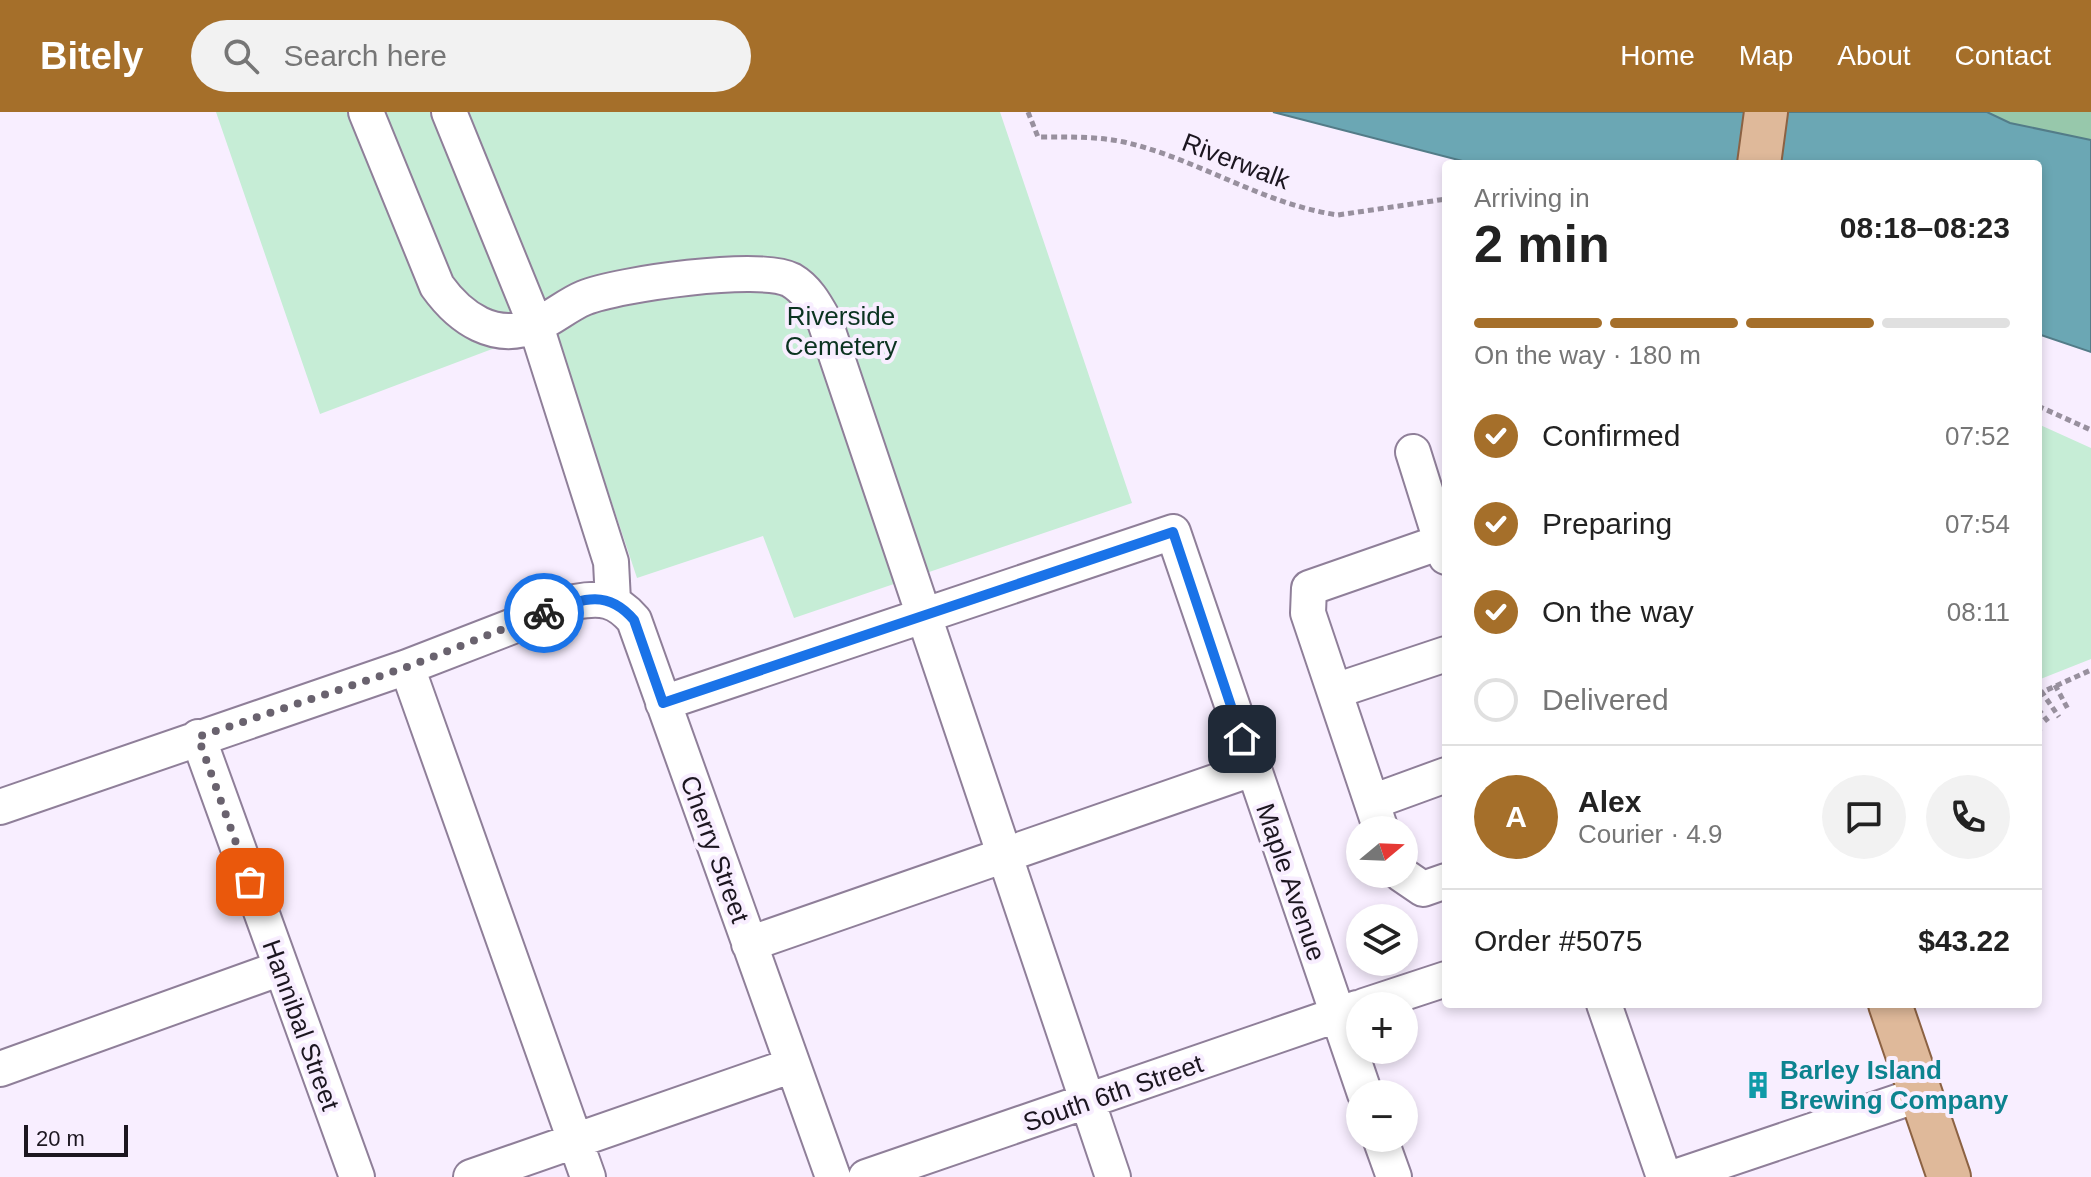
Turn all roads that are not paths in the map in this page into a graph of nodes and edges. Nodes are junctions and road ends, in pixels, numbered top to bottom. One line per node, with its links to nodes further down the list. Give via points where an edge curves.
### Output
1 (366, 112): 5 (street, via 427,266 452,307 484,329)
2 (449, 112): 5 (street)
3 (1766, 112): 4 (main road)
4 (1760, 160)
5 (536, 326): 9 (street, via 611,562); 10 (street, via 583,298 624,287 703,277 789,279 809,294 825,322)
6 (1413, 452): 7 (street)
7 (1442, 547)
8 (1442, 550): 13 (street, via 1309,588 1308,613)
9 (613, 601): 12 (street, via 575,602); 14 (street, Cherry Street, via 634,620)
10 (923, 616): 14 (street); 16 (street, Maple Avenue, via 1173,532); 20 (street)
11 (1442, 655): 13 (street)
12 (407, 667): 15 (street); 35 (street)
13 (1335, 691): 19 (street)
14 (663, 703): 23 (street, Cherry Street)
15 (198, 737): 18 (street); 24 (street, Hannibal Street)
16 (1252, 769): 20 (street); 26 (street, Maple Avenue)
17 (1442, 777): 19 (street)
18 (0, 807)
19 (1377, 816)
20 (1005, 855): 23 (street); 34 (street)
21 (1442, 882): 22 (street, via 1423,889)
22 (1418, 886)
23 (749, 944): 31 (street, Cherry Street)
24 (281, 968): 32 (street); 37 (street, Hannibal Street)
25 (1442, 980): 27 (street, South 6th Street)
26 (1347, 992)
27 (1406, 992)
28 (1605, 1008): 44 (street)
29 (1891, 1008): 33 (main road)
30 (1346, 1012): 34 (street, South 6th Street)
31 (793, 1065): 35 (street); 40 (street, Cherry Street)
32 (0, 1069)
33 (1921, 1094): 45 (street); 46 (main road)
34 (1088, 1102): 41 (street, South 6th Street); 42 (street)
35 (575, 1141): 38 (street); 39 (street)
36 (1385, 1152): 43 (street)
37 (357, 1177)
38 (471, 1177)
39 (588, 1177)
40 (833, 1177)
41 (866, 1177)
42 (1113, 1177)
43 (1394, 1177)
44 (1664, 1177)
45 (1675, 1177)
46 (1949, 1177)

